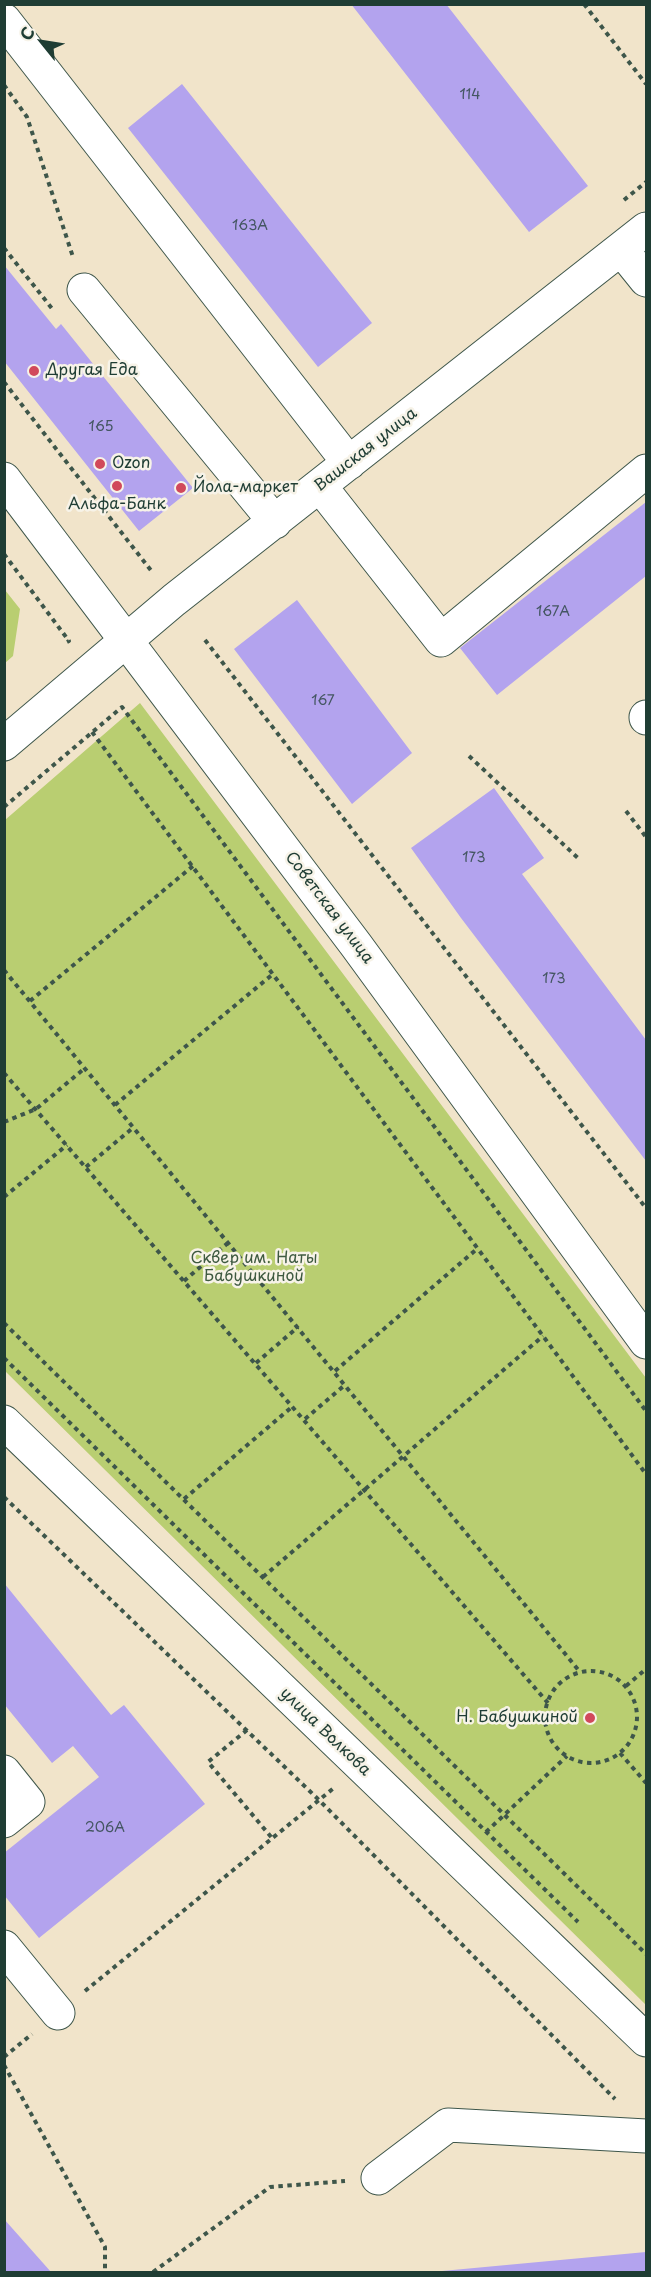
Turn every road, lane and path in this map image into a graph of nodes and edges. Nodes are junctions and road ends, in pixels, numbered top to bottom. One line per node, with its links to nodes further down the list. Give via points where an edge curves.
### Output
1 (584, 4): 3 (path)
2 (4, 20): 11 (street)
3 (646, 84)
4 (4, 85): 9 (path, via 27,117)
5 (646, 229): 7 (street, Вашская улица)
6 (4, 248): 9 (path, via 56,313)
7 (621, 249): 8 (street); 11 (street, Вашская улица)
8 (646, 280)
9 (84, 290): 15 (street)
10 (4, 382): 17 (path)
11 (349, 463): 14 (street, Вашская улица)
12 (646, 471): 14 (street, via 441,640)
13 (4, 479): 18 (street, Советская улица)
14 (320, 486): 15 (street, Вашская улица)
15 (275, 522): 18 (street, Вашская улица)
16 (4, 554): 20 (path)
17 (153, 574)
18 (126, 639): 22 (street, Вашская улица); 48 (street, Советская улица)
19 (205, 640): 41 (path)
20 (69, 641)
21 (92, 732): 24 (path); 28 (path); 54 (path, via 122,706)
22 (4, 744)
23 (469, 756): 27 (path)
24 (4, 807)
25 (626, 811): 26 (path)
26 (646, 837)
27 (579, 858)
28 (193, 866): 30 (path); 31 (path)
29 (4, 970): 31 (path)
30 (273, 974): 34 (path); 43 (path)
31 (30, 1001): 32 (path)
32 (85, 1068): 34 (path); 35 (path)
33 (4, 1073): 35 (path)
34 (115, 1105): 37 (path)
35 (36, 1109): 36 (path); 38 (path)
36 (4, 1122)
37 (134, 1126): 39 (path); 42 (path)
38 (67, 1145): 39 (path); 40 (path)
39 (86, 1167): 44 (path)
40 (4, 1197)
41 (646, 1208)
42 (229, 1242): 44 (path); 46 (path)
43 (478, 1248): 47 (path); 51 (path)
44 (184, 1281): 50 (path)
45 (4, 1323): 61 (path)
46 (298, 1327): 50 (path); 51 (path)
47 (543, 1336): 57 (path); 58 (path)
48 (646, 1342)
49 (4, 1358): 76 (path)
50 (256, 1363): 53 (path)
51 (335, 1371): 52 (path)
52 (346, 1384): 55 (path); 57 (path)
53 (293, 1406): 55 (path); 61 (path)
54 (646, 1411)
55 (305, 1419): 59 (path)
56 (4, 1422): 70 (street, улица Волкова)
57 (405, 1455): 59 (path); 64 (path)
58 (646, 1474)
59 (365, 1489): 62 (path); 66 (path)
60 (4, 1497): 67 (path)
61 (184, 1499): 62 (path)
62 (263, 1577): 74 (path)
63 (646, 1669): 65 (path)
64 (580, 1672): 65 (path, via 601,1672); 66 (path, via 560,1682)
65 (626, 1686): 68 (path, via 638,1714 630,1742)
66 (548, 1702): 69 (path, via 545,1726 551,1741)
67 (247, 1730): 73 (path); 77 (path, via 208,1762)
68 (620, 1753): 69 (path, via 591,1763); 72 (path)
69 (567, 1756): 74 (path)
70 (361, 1766): 73 (path); 82 (street, улица Волкова)
71 (4, 1772): 75 (street, via 28,1802)
72 (646, 1783)
73 (319, 1800): 77 (path); 84 (path)
74 (504, 1814): 76 (path); 80 (path)
75 (4, 1821)
76 (486, 1832): 78 (path)
77 (272, 1838): 81 (path)
78 (579, 1923)
79 (4, 1947): 81 (street)
80 (646, 1954)
81 (58, 2013)
82 (646, 2040)
83 (4, 2065): 87 (path, via 105,2247)
84 (621, 2106)
85 (646, 2136): 86 (street, via 448,2125)
86 (378, 2178): 88 (path, via 270,2187)
87 (105, 2272)
88 (153, 2272)

